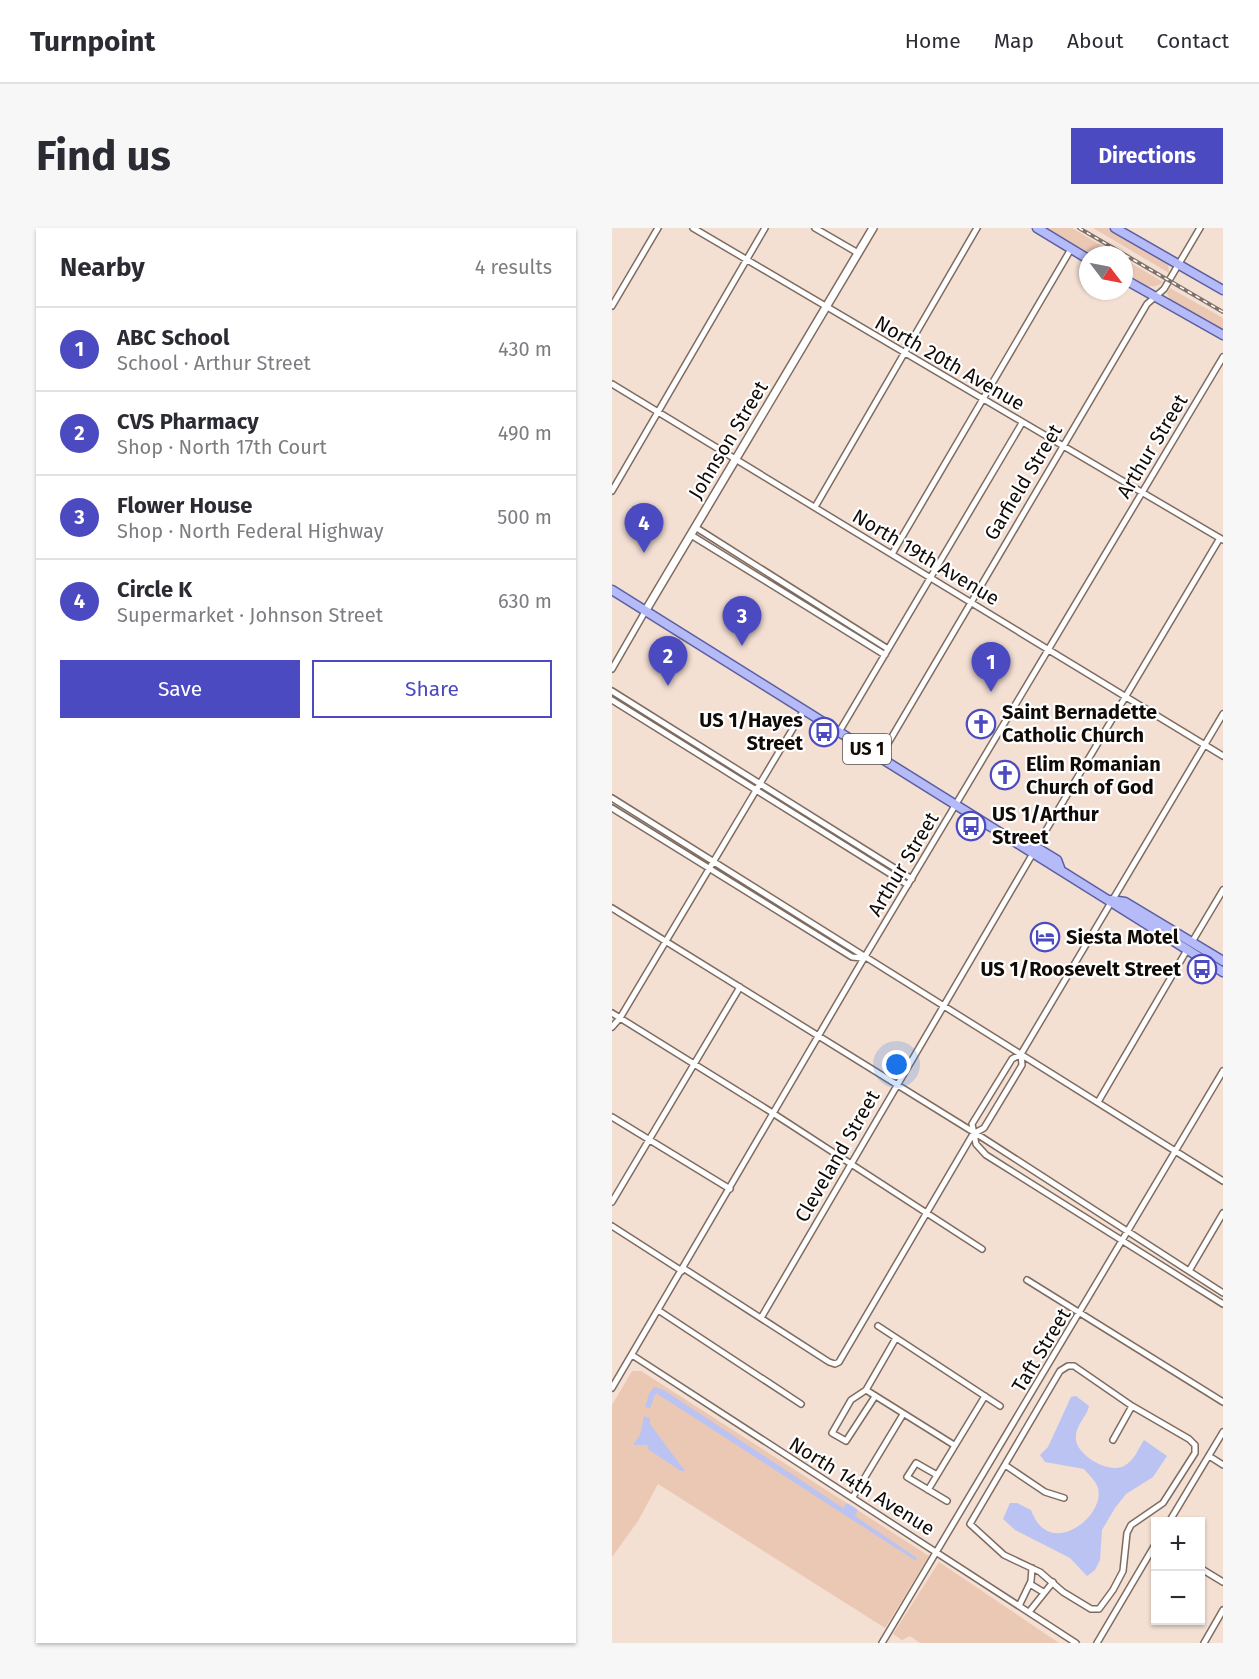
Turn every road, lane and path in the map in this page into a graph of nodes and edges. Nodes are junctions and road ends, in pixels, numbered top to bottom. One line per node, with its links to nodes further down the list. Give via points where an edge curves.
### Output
1 (658, 228): 18 (street)
2 (693, 228): 13 (street, North 20th Avenue)
3 (765, 228): 13 (street)
4 (816, 228): 11 (street)
5 (873, 228): 11 (street, Johnson Street)
6 (977, 228): 21 (street)
7 (1037, 228): 10 (main road)
8 (1115, 228): 14 (main road)
9 (1200, 228): 14 (street, Garfield Street)
10 (1071, 249): 12 (main road); 24 (street)
11 (858, 253): 19 (street, Johnson Street)
12 (1079, 253)
13 (747, 260): 19 (street, North 20th Avenue); 25 (street)
14 (1180, 264): 16 (main road); 17 (street, Garfield Street, via 1164,289)
15 (1133, 284): 17 (main road)
16 (1223, 290)
17 (1154, 296): 20 (main road); 27 (street, Garfield Street)
18 (612, 306)
19 (825, 308): 21 (street, North 20th Avenue); 28 (street, Johnson Street)
20 (1223, 335)
21 (904, 353): 24 (street, North 20th Avenue); 31 (street)
22 (1223, 357): 30 (street, Arthur Street)
23 (612, 384): 25 (street, North 19th Avenue)
24 (981, 399): 26 (street, North 20th Avenue); 35 (street)
25 (657, 412): 28 (street, North 19th Avenue); 29 (street)
26 (1022, 423): 27 (street, North 20th Avenue); 36 (street)
27 (1061, 446): 30 (street, North 20th Avenue); 38 (street, Garfield Street)
28 (736, 460): 31 (street, North 19th Avenue); 32 (street, Johnson Street)
29 (612, 491)
30 (1142, 493): 34 (street, North 20th Avenue); 40 (street, Arthur Street)
31 (815, 507): 35 (street, North 19th Avenue)
32 (695, 527): 33 (street, Johnson Street); 41 (street)
33 (691, 534): 39 (street, Johnson Street); 41 (street)
34 (1222, 539): 44 (street, Cleveland Street)
35 (892, 554): 36 (street, North 19th Avenue)
36 (931, 577): 38 (street, North 19th Avenue); 41 (street)
37 (612, 590): 39 (main road, US 1)
38 (970, 601): 40 (street, North 19th Avenue); 53 (street, Garfield Street)
39 (646, 610): 42 (street, Johnson Street); 46 (main road, US 1)
40 (1048, 649): 44 (street, North 19th Avenue); 56 (street, Arthur Street)
41 (886, 652): 50 (street)
42 (612, 669)
43 (612, 691): 47 (street)
44 (1125, 696): 51 (street, North 19th Avenue); 58 (street, Cleveland Street)
45 (612, 700): 49 (street)
46 (804, 710): 50 (main road, US 1); 54 (street)
47 (645, 712): 49 (street); 54 (street)
48 (1223, 714): 51 (street)
49 (642, 718): 54 (street)
50 (839, 732): 53 (main road, US 1)
51 (1205, 745): 52 (street, North 19th Avenue); 64 (street)
52 (1223, 756)
53 (880, 757): 56 (main road, US 1)
54 (758, 787): 59 (street); 61 (street); 62 (street)
55 (612, 798): 59 (street)
56 (956, 804): 58 (main road, US 1, via 1012,838 1019,837); 61 (street, Arthur Street)
57 (612, 808): 60 (street)
58 (1034, 851): 64 (main road, US 1, via 1057,860 1060,868); 73 (street, Cleveland Street)
59 (714, 860): 60 (street); 69 (street)
60 (710, 867): 66 (street); 69 (street, via 852,957)
61 (912, 879): 62 (street, Arthur Street)
62 (908, 885): 69 (street, Arthur Street)
63 (1223, 890): 67 (street)
64 (1111, 900): 67 (main road, US 1, via 1125,902); 68 (main road, US 1, via 1125,913); 78 (street)
65 (612, 908): 66 (street)
66 (666, 941): 72 (street); 75 (street)
67 (1192, 942): 70 (main road, US 1)
68 (1187, 950): 71 (main road, US 1); 83 (street)
69 (864, 958): 73 (street); 77 (street, Arthur Street)
70 (1223, 961)
71 (1223, 972)
72 (740, 987): 77 (street); 79 (street)
73 (942, 1006): 78 (street); 82 (street, Cleveland Street)
74 (612, 1013): 75 (street)
75 (620, 1018): 76 (street); 79 (street)
76 (612, 1027)
77 (820, 1037): 82 (street); 84 (street, Arthur Street)
78 (1021, 1054): 83 (street); 86 (street, via 1022,1065 984,1128); 86 (street, via 1012,1059 972,1124)
79 (694, 1064): 84 (street); 87 (street)
80 (1223, 1071): 81 (street, Taft Street)
81 (1221, 1080): 90 (street, Taft Street)
82 (897, 1084): 86 (street); 91 (street, Cleveland Street)
83 (1098, 1102): 90 (street)
84 (774, 1114): 91 (street); 93 (street, Arthur Street)
85 (612, 1117): 87 (street)
86 (974, 1134): 88 (street); 89 (street); 98 (street)
87 (649, 1140): 93 (street); 94 (street)
88 (964, 1150): 89 (street); 96 (street)
89 (981, 1150): 99 (street)
90 (1176, 1151): 92 (street); 98 (street, Taft Street)
91 (849, 1165): 96 (street); 108 (street, Cleveland Street)
92 (1223, 1181)
93 (730, 1189): 101 (street, Arthur Street)
94 (612, 1202)
95 (1223, 1213): 102 (street)
96 (926, 1214): 100 (street); 108 (street, via 839,1362 835,1364)
97 (612, 1226): 101 (street)
98 (1127, 1233): 99 (street, Taft Street); 102 (street)
99 (1123, 1241): 105 (street); 107 (street, Taft Street)
100 (982, 1250)
101 (682, 1269): 106 (street, Arthur Street); 108 (street)
102 (1188, 1271): 104 (street)
103 (1027, 1280): 107 (street)
104 (1223, 1293)
105 (1223, 1304)
106 (658, 1311): 111 (street, Arthur Street); 117 (street)
107 (1081, 1312): 116 (street); 134 (street, Taft Street)
108 (761, 1318)
109 (878, 1326): 110 (street)
110 (896, 1338): 113 (street); 114 (street)
111 (632, 1355): 112 (street, Arthur Street); 129 (street, North 14th Avenue)
112 (612, 1388)
113 (866, 1390): 115 (street); 115 (street, via 851,1400 832,1433 846,1441)
114 (985, 1396): 118 (street); 123 (street)
115 (874, 1398): 120 (street)
116 (1223, 1402)
117 (801, 1404)
118 (1000, 1406)
119 (1132, 1406): 122 (street); 125 (street, via 1074,1366 1068,1366 1060,1371); 137 (street, via 1189,1439 1195,1452 1163,1503 1140,1517 1127,1533 1122,1571 1099,1610 1081,1604)
120 (902, 1416): 123 (street); 129 (street)
121 (1223, 1432): 124 (street)
122 (1113, 1440)
123 (954, 1445): 127 (street)
124 (1209, 1456): 126 (street); 132 (street)
125 (1005, 1465): 130 (street, via 1045,1492); 135 (street, via 970,1524 1005,1555)
126 (1223, 1465)
127 (937, 1475): 128 (street); 128 (street, via 916,1463 907,1477)
128 (928, 1490): 131 (street)
129 (854, 1497): 134 (street, North 14th Avenue)
130 (1064, 1498)
131 (947, 1501)
132 (1171, 1517)
133 (1151, 1550): 146 (street)
134 (937, 1552): 141 (street, North 14th Avenue); 144 (street, Taft Street)
135 (1032, 1568): 137 (street); 139 (street)
136 (1205, 1571): 138 (street)
137 (1053, 1582): 140 (street)
138 (1223, 1582)
139 (1030, 1584): 140 (street); 141 (street)
140 (1044, 1592): 143 (street)
141 (1019, 1606): 143 (street, North 14th Avenue)
142 (1223, 1610): 147 (street)
143 (1029, 1612): 145 (street, North 14th Avenue)
144 (882, 1643)
145 (1076, 1643)
146 (1097, 1643)
147 (1204, 1643)

